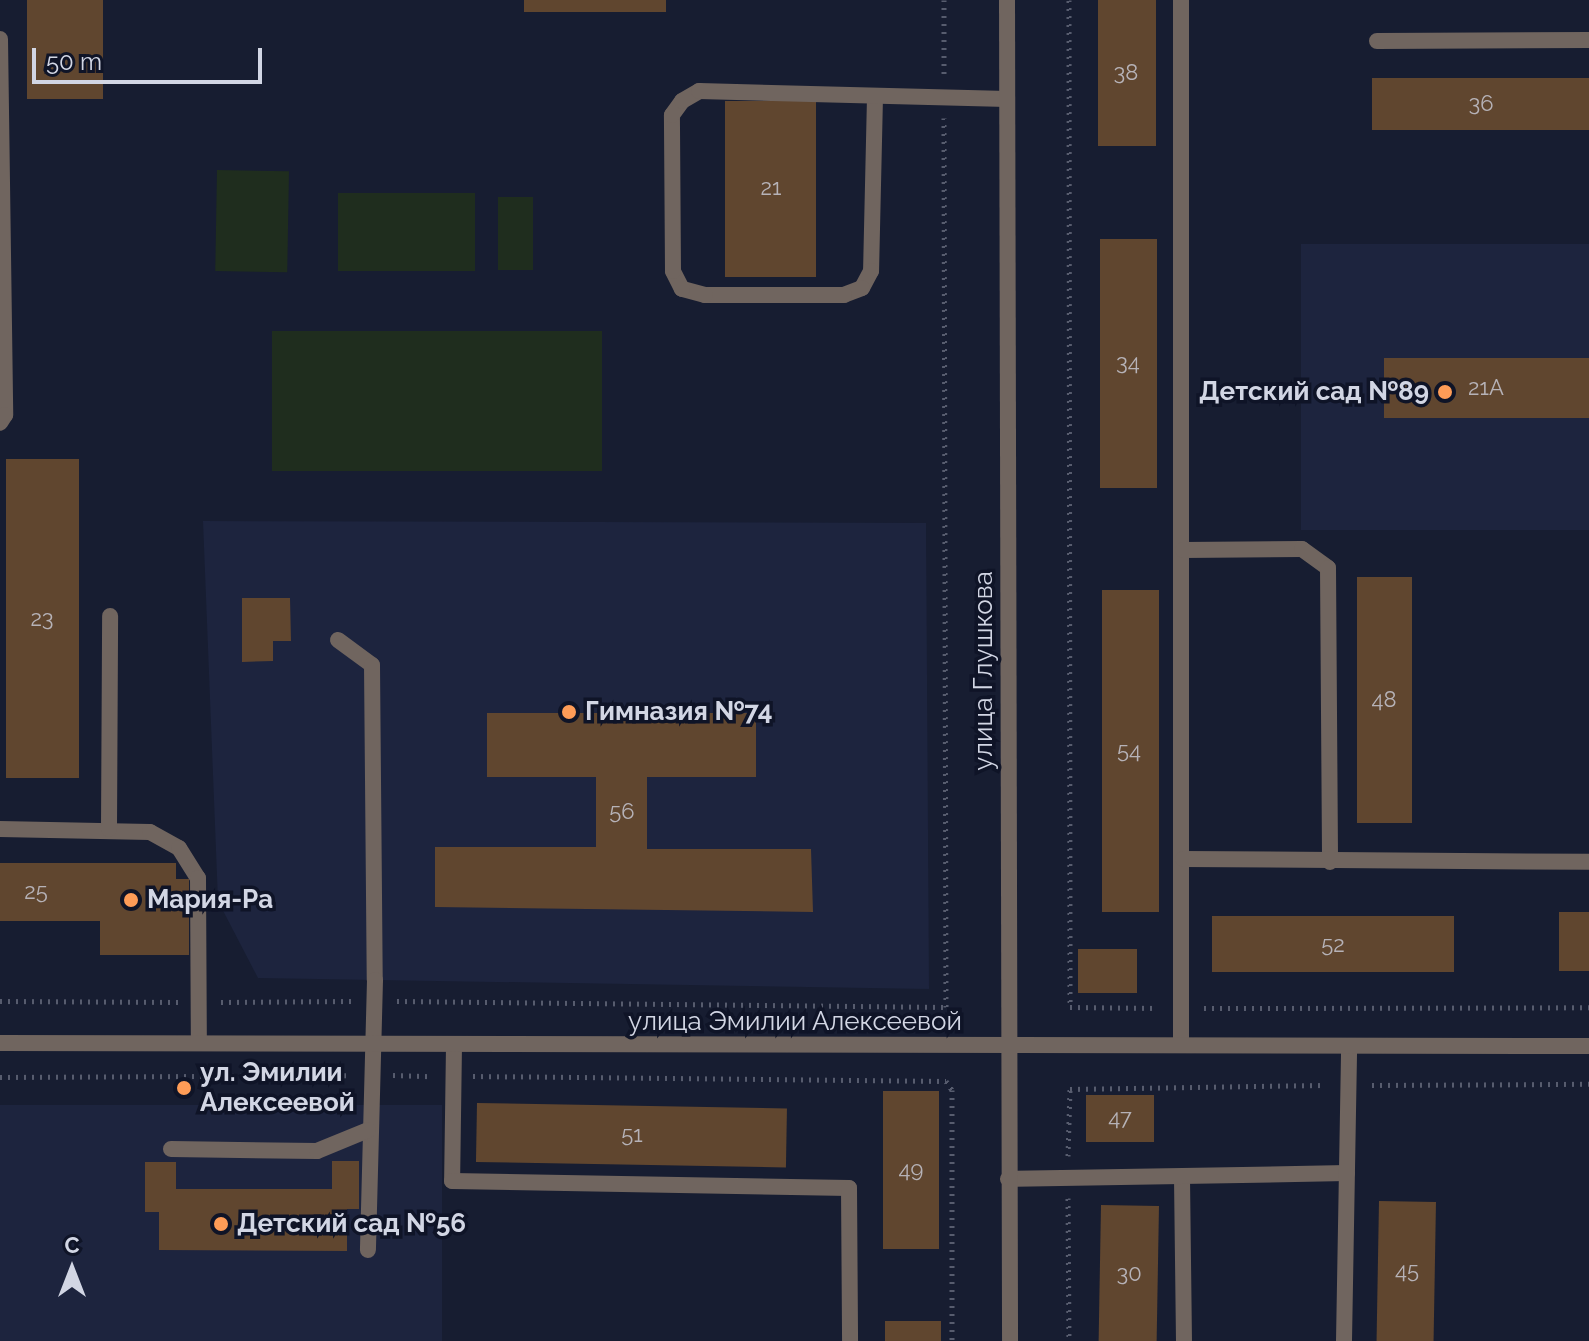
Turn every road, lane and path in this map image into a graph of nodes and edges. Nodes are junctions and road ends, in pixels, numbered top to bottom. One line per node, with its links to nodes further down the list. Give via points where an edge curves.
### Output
1 (944, 0): 9 (path)
2 (1007, 0): 10 (street, улица Глушкова)
3 (1069, 0): 24 (path, via 1070,1007)
4 (1181, 0): 12 (street)
5 (0, 39): 11 (street, via 5,415)
6 (1589, 40): 7 (street)
7 (1377, 41)
8 (875, 97): 8 (street, via 699,91 682,101 672,115 673,271 682,289 705,295 844,295 862,288 871,271); 9 (street)
9 (944, 99): 10 (street); 20 (path, via 946,1007)
10 (1007, 99): 31 (street, улица Глушкова)
11 (0, 423)
12 (1183, 550): 17 (street); 18 (street, via 1302,549 1328,568)
13 (110, 616): 16 (street)
14 (338, 640): 20 (street, via 372,665)
15 (0, 829): 16 (street)
16 (109, 829): 22 (street, via 160,837 179,848 198,878)
17 (1183, 859): 18 (street); 24 (street)
18 (1330, 862): 19 (street)
19 (1589, 862)
20 (375, 1000): 22 (path); 27 (street)
21 (0, 1001): 22 (path)
22 (199, 1002): 26 (street)
23 (1589, 1007): 24 (path)
24 (1181, 1008): 29 (street)
25 (0, 1043): 26 (street, улица Эмилии Алексеевой)
26 (199, 1043): 27 (street, улица Эмилии Алексеевой)
27 (374, 1044): 28 (street, улица Эмилии Алексеевой); 35 (street)
28 (454, 1045): 31 (street, улица Эмилии Алексеевой); 42 (street, via 452,1181 849,1188)
29 (1181, 1045): 31 (street, улица Эмилии Алексеевой); 32 (street, улица Эмилии Алексеевой)
30 (1589, 1046): 32 (street, улица Эмилии Алексеевой)
31 (1008, 1047): 40 (street, улица Глушкова)
32 (1349, 1047): 37 (street)
33 (946, 1081): 43 (path, via 952,1090)
34 (1070, 1089): 38 (path)
35 (368, 1130): 36 (street, via 317,1151); 41 (street)
36 (171, 1149)
37 (1347, 1173): 39 (street); 47 (street)
38 (1068, 1178): 39 (street); 40 (street); 45 (path)
39 (1182, 1178): 46 (street)
40 (1008, 1179): 44 (street, улица Глушкова)
41 (368, 1250)
42 (850, 1341)
43 (952, 1341)
44 (1010, 1341)
45 (1069, 1341)
46 (1184, 1341)
47 (1344, 1341)

